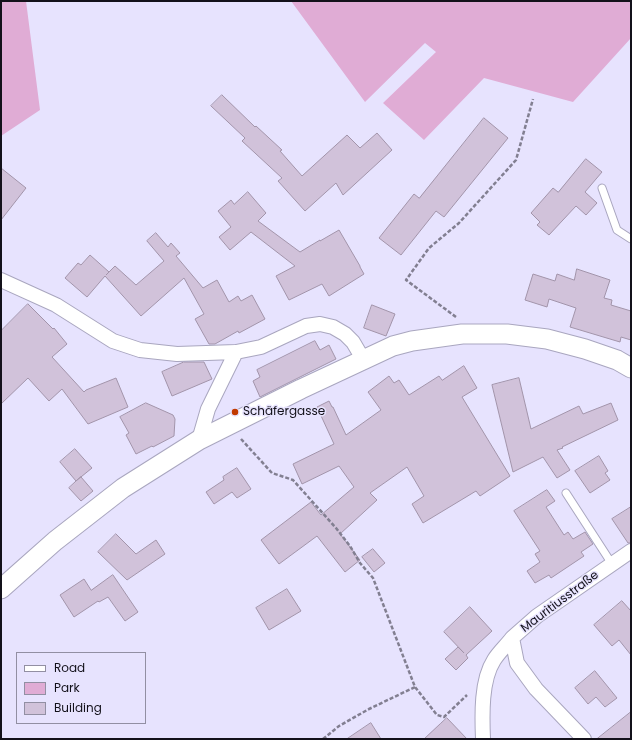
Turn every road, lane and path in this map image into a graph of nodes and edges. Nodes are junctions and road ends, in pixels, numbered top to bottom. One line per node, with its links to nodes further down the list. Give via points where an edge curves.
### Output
1 (533, 99): 5 (path, via 516,160 459,222 429,248 406,280)
2 (602, 188): 3 (lane, via 617,230)
3 (631, 239)
4 (1, 280): 6 (street, via 56,305 113,341 140,350 177,354)
5 (479, 334): 7 (street, via 412,341); 8 (street, via 547,339 617,360)
6 (236, 352): 7 (street, via 261,347 306,326 320,324 333,327 345,334); 10 (street, via 208,409)
7 (363, 359): 9 (street)
8 (631, 368)
9 (228, 426): 10 (street); 17 (path, via 272,473 293,480 336,528 373,578)
10 (199, 440): 14 (street, via 123,488 55,541)
11 (566, 493): 13 (lane)
12 (631, 551): 13 (street, Mauritiusstraße)
13 (612, 564): 15 (street, Mauritiusstraße, via 537,616)
14 (1, 589)
15 (512, 638): 16 (street, via 494,661); 20 (street, Mauritiusstraße, via 517,663 536,689)
16 (486, 678): 17 (path, via 444,717 437,715); 19 (street, via 482,714)
17 (415, 687): 18 (path, via 369,709 339,726)
18 (323, 739)
19 (483, 739)
20 (584, 739)

